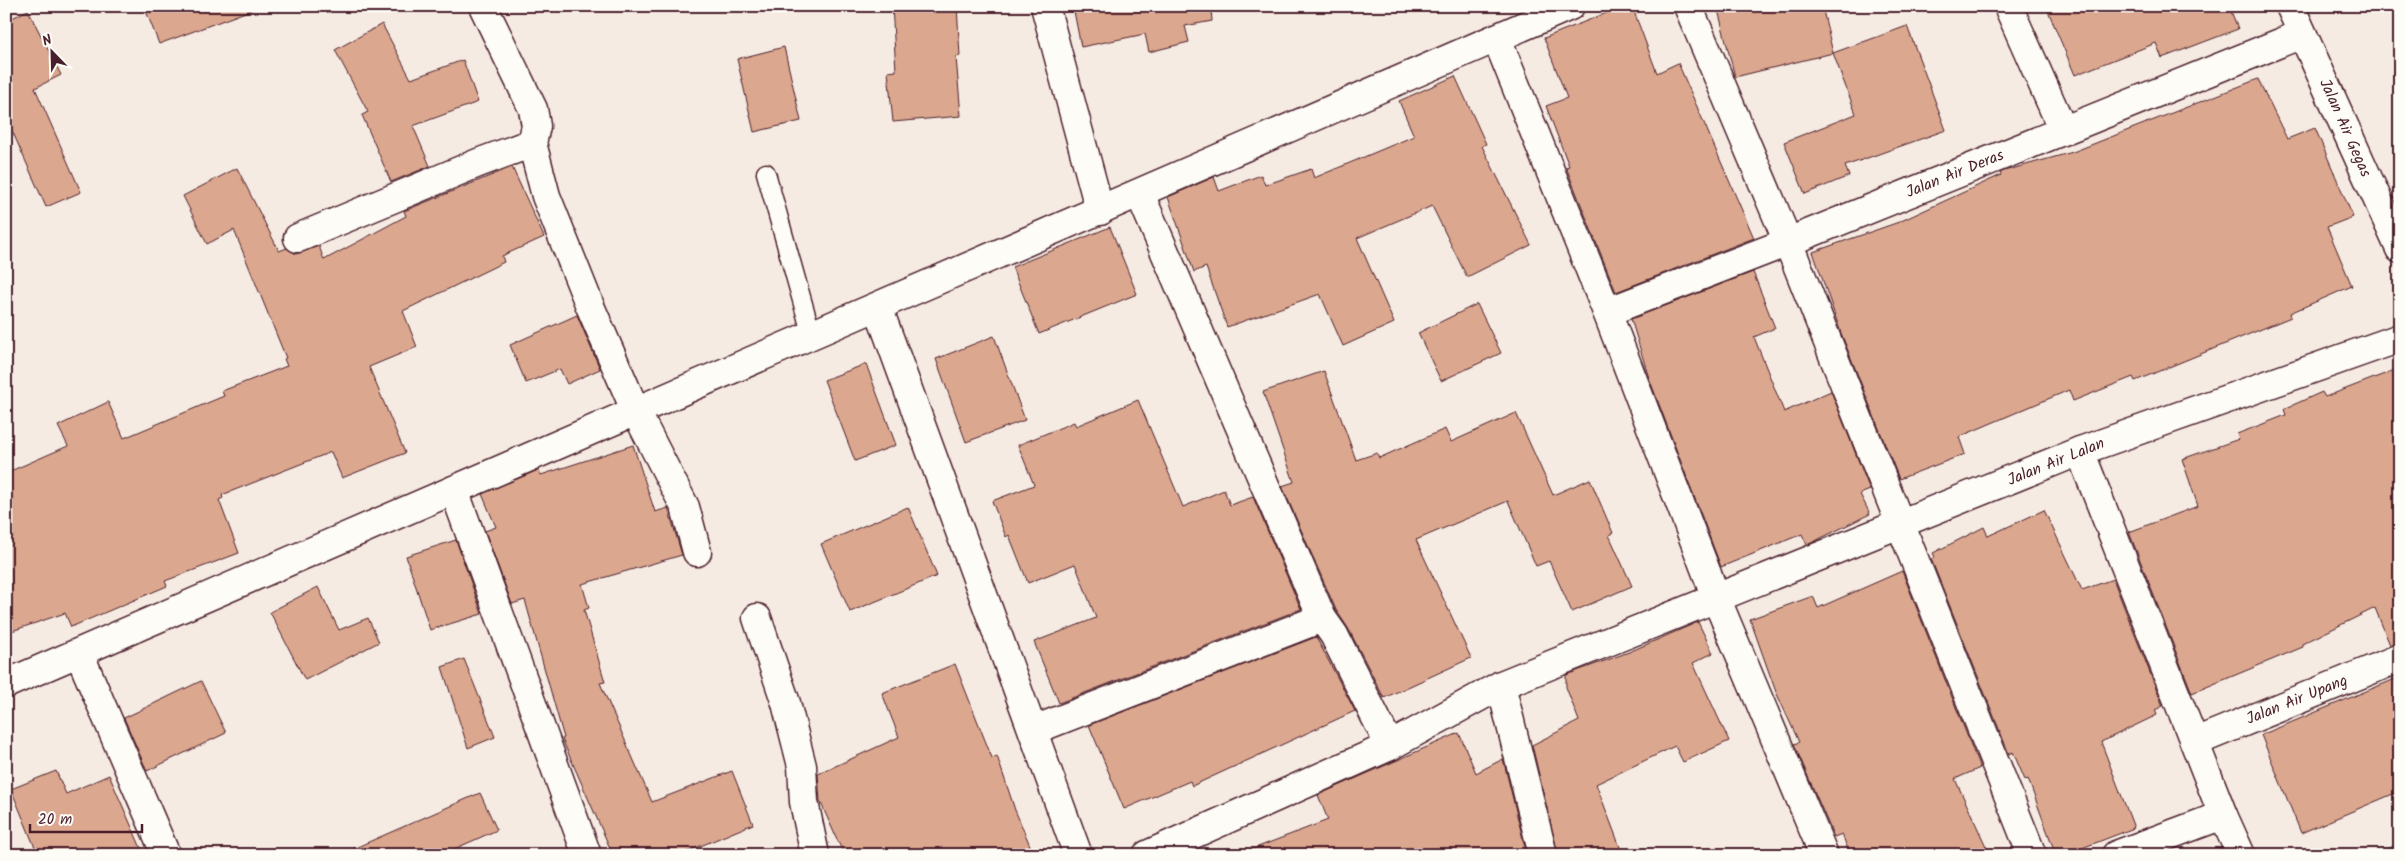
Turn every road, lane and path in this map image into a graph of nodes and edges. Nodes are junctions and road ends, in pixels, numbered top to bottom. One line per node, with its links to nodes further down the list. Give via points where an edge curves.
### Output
1 (483, 6): 10 (street, via 533,109 536,126)
2 (1045, 6): 13 (street)
3 (1570, 6): 8 (street)
4 (1688, 6): 15 (street)
5 (2008, 6): 9 (street)
6 (2290, 6): 7 (street, Jalan Air Gegas)
7 (2302, 34): 9 (street, Jalan Air Deras); 16 (street, Jalan Air Gegas)
8 (1497, 39): 12 (street); 18 (street)
9 (2063, 130): 15 (street, Jalan Air Deras)
10 (532, 143): 14 (street); 21 (street, via 546,196)
11 (766, 173): 19 (lane)
12 (1140, 194): 13 (street); 28 (street)
13 (1100, 211): 17 (street)
14 (298, 238)
15 (1788, 242): 18 (street, Jalan Air Deras); 24 (street)
16 (2400, 249)
17 (878, 307): 19 (street); 33 (street)
18 (1607, 312): 26 (street)
19 (812, 336): 21 (street)
20 (2400, 338): 22 (street, Jalan Air Lalan)
21 (636, 412): 23 (street); 25 (street, via 685,507)
22 (2080, 451): 24 (street, Jalan Air Lalan); 34 (street)
23 (454, 490): 29 (street); 39 (street)
24 (1901, 525): 26 (street, Jalan Air Lalan); 45 (street)
25 (697, 552)
26 (1716, 600): 32 (street, Jalan Air Lalan); 44 (street)
27 (757, 618): 40 (street, via 786,703 802,766 804,802)
28 (1322, 618): 33 (street); 35 (street, via 1334,635)
29 (79, 653): 31 (street); 38 (street)
30 (2400, 658): 34 (street, Jalan Air Upang)
31 (6, 684)
32 (1500, 685): 35 (street, Jalan Air Lalan); 43 (street)
33 (1034, 730): 41 (street)
34 (2195, 742): 36 (street)
35 (1390, 746): 42 (street, Jalan Air Lalan)
36 (2223, 815): 37 (street); 46 (street)
37 (2238, 849)
38 (166, 855)
39 (586, 855)
40 (815, 855)
41 (1078, 855)
42 (1147, 855)
43 (1543, 855)
44 (1824, 855)
45 (2032, 855)
46 (2116, 855)

